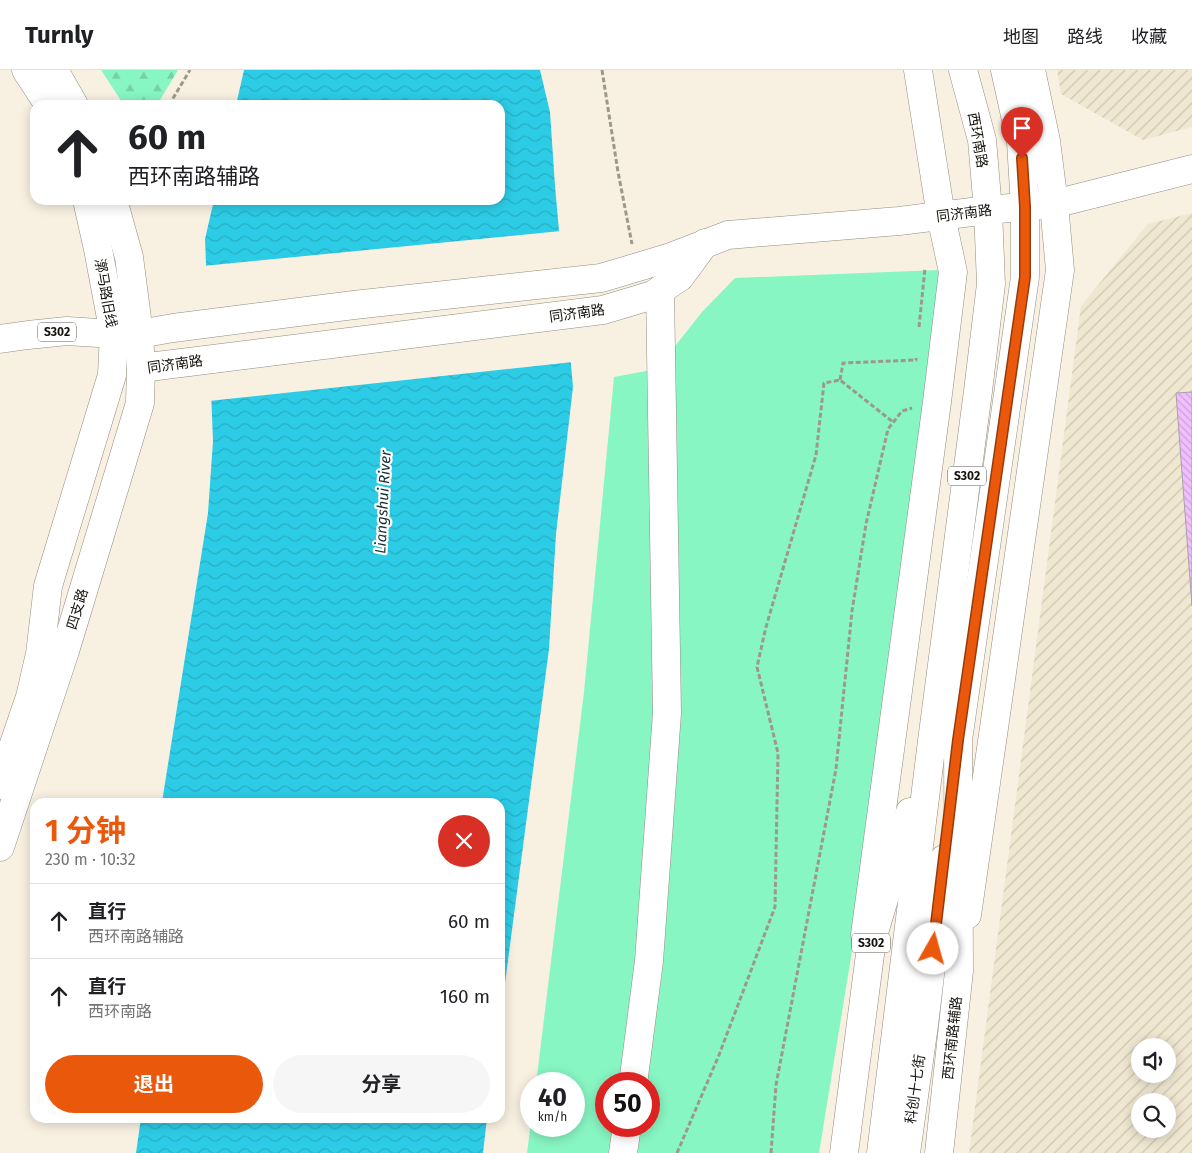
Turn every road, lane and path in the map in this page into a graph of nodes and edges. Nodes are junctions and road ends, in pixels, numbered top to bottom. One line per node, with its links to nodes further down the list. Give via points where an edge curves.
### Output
1 (26, 70): 9 (street)
2 (54, 70): 10 (street)
3 (190, 70): 11 (path)
4 (602, 70): 21 (path)
5 (918, 70): 18 (street)
6 (963, 70): 17 (street, 西环南路, via 982,140)
7 (1004, 70): 16 (street, via 1021,142)
8 (1031, 70): 13 (street, via 1046,141)
9 (46, 100)
10 (71, 100)
11 (172, 100)
12 (1192, 169): 13 (street, 同济南路)
13 (1054, 204): 16 (street, 同济南路); 31 (street, via 1060,270)
14 (88, 205): 24 (street, 漷马路旧线, via 98,249)
15 (114, 205): 24 (street, 漷马路旧线, via 129,257)
16 (1025, 207): 17 (street, 同济南路); 32 (street, 西环南路辅路 / S302, via 1025,277)
17 (988, 210): 18 (street, 同济南路); 33 (street, S302, via 991,284)
18 (941, 216): 19 (street, 同济南路, via 728,235); 20 (street)
19 (704, 243): 21 (street, 同济南路); 22 (street, 同济南路, via 680,277)
20 (948, 250): 23 (path, via 926,259); 29 (street, via 953,272)
21 (636, 268): 24 (street, 同济南路, via 601,278)
22 (660, 290): 27 (street, 同济南路, via 604,310); 37 (street, via 667,713 650,961)
23 (919, 333)
24 (126, 334): 25 (street, 漷马路旧线 / S302, via 67,332); 27 (street, 同济南路); 34 (street, 四支路, via 48,586 40,654 30,698)
25 (0, 340)
26 (917, 351): 28 (path, via 916,360 843,363)
27 (140, 368): 35 (street, 四支路, via 140,403 65,651)
28 (840, 380): 30 (path); 40 (path, via 824,382 816,455 757,667 778,753 775,907 719,1055)
29 (936, 402): 30 (path, via 902,411); 42 (street)
30 (893, 422): 41 (path, via 888,429 866,524 852,611 836,769 776,1085)
31 (1012, 602): 32 (street); 36 (street)
32 (968, 667): 33 (street, 西环南路辅路 / S302)
33 (945, 741): 36 (street, 西环南路辅路 / S302); 43 (street, 西环南路辅路 / S302, via 872,939); 44 (street, via 897,1028); 45 (street, 科创十七街, via 924,1025)
34 (0, 785)
35 (0, 847)
36 (959, 971): 46 (street, 西环南路辅路 / S302)
37 (635, 1072)
38 (625, 1137): 39 (street)
39 (623, 1153)
40 (677, 1153)
41 (771, 1153)
42 (836, 1153)
43 (844, 1153)
44 (882, 1153)
45 (906, 1153)
46 (939, 1153)

